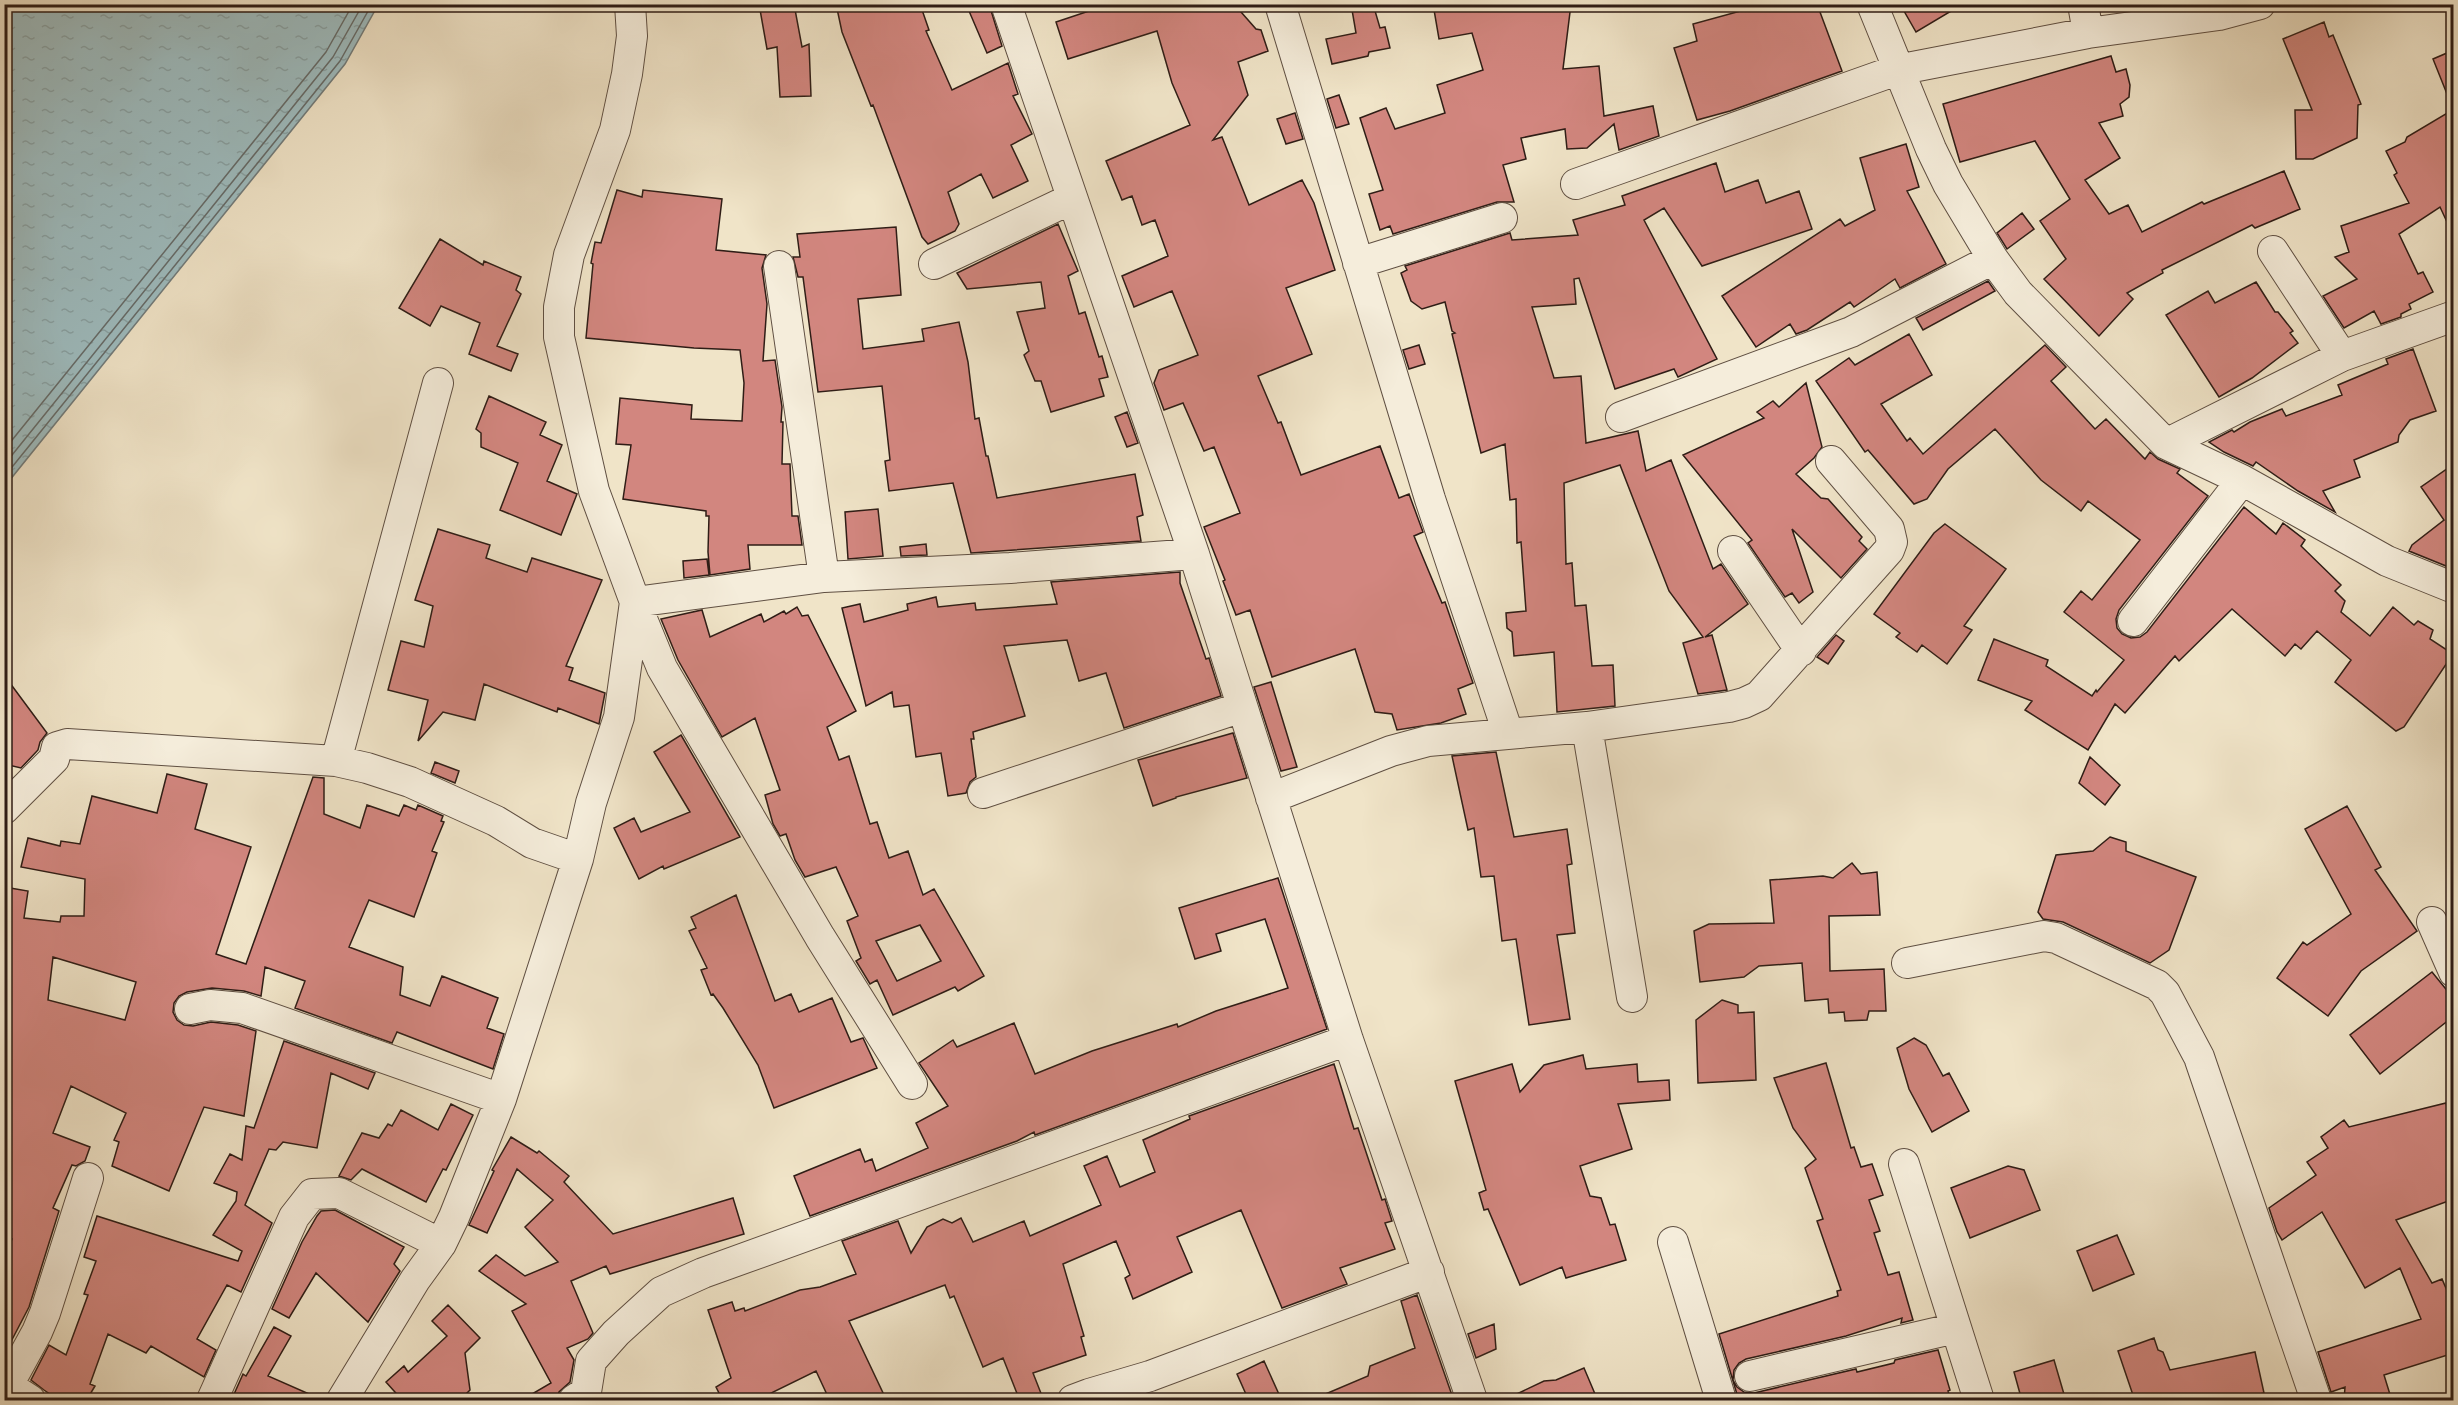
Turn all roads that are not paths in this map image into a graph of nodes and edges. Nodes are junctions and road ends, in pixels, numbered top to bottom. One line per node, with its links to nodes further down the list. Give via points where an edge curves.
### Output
1 (630, 4): 27 (street, via 632,36 627,74 615,130 569,255 559,336 594,491)
2 (1006, 4): 9 (street)
3 (1280, 4): 13 (street)
4 (1872, 4): 7 (street)
5 (2260, 4): 6 (street, via 2219,15)
6 (2085, 19): 7 (street)
7 (1897, 70): 8 (street); 12 (street, via 1948,184)
8 (1576, 184)
9 (1071, 199): 14 (street); 24 (street)
10 (1502, 218): 13 (street)
11 (2273, 251): 17 (street)
12 (1993, 259): 19 (street, via 1841,336); 20 (street, via 2018,293)
13 (1358, 263): 32 (street, via 1430,499)
14 (934, 264)
15 (779, 266): 25 (street)
16 (2454, 316): 17 (street)
17 (2342, 356): 20 (street)
18 (438, 383): 33 (street)
19 (1621, 417)
20 (2166, 444): 22 (street)
21 (1831, 461): 29 (street, via 1889,529 1892,542)
22 (2242, 480): 26 (street, via 2387,561); 28 (street)
23 (1732, 551): 29 (street)
24 (1194, 554): 25 (street); 30 (street)
25 (824, 577): 27 (street)
26 (2454, 588)
27 (634, 602): 37 (street, via 619,717 591,802); 44 (street, via 662,668 814,927)
28 (2133, 621)
29 (1801, 651): 31 (street, via 1759,696 1744,704)
30 (1242, 707): 34 (street); 35 (street)
31 (1587, 727): 32 (street); 41 (street)
32 (1508, 733): 35 (street, via 1428,741 1391,751)
33 (336, 761): 36 (street, via 67,744 57,747 54,759); 37 (street, via 410,782 496,821 532,843)
34 (983, 794)
35 (1271, 798): 43 (street)
36 (4, 809)
37 (578, 859): 45 (street)
38 (2432, 922): 40 (street)
39 (1907, 963): 61 (street, via 2044,936 2157,985 2165,993 2199,1058)
40 (2454, 972)
41 (1632, 997)
42 (190, 1009): 45 (street, via 210,1005 242,1008)
43 (1348, 1040): 50 (street); 56 (street, via 703,1273 661,1292 591,1361 586,1392)
44 (912, 1084)
45 (501, 1099): 49 (street)
46 (1904, 1164): 51 (street)
47 (88, 1178): 53 (street, via 45,1313)
48 (1673, 1242): 59 (street)
49 (441, 1244): 54 (street, via 339,1193 312,1194 294,1217); 55 (street)
50 (1429, 1272): 57 (street); 58 (street)
51 (1956, 1329): 52 (street); 60 (street)
52 (1750, 1376)
53 (14, 1389)
54 (212, 1401)
55 (342, 1401)
56 (574, 1401)
57 (1073, 1401)
58 (1472, 1401)
59 (1721, 1401)
60 (1979, 1401)
61 (2316, 1401)

